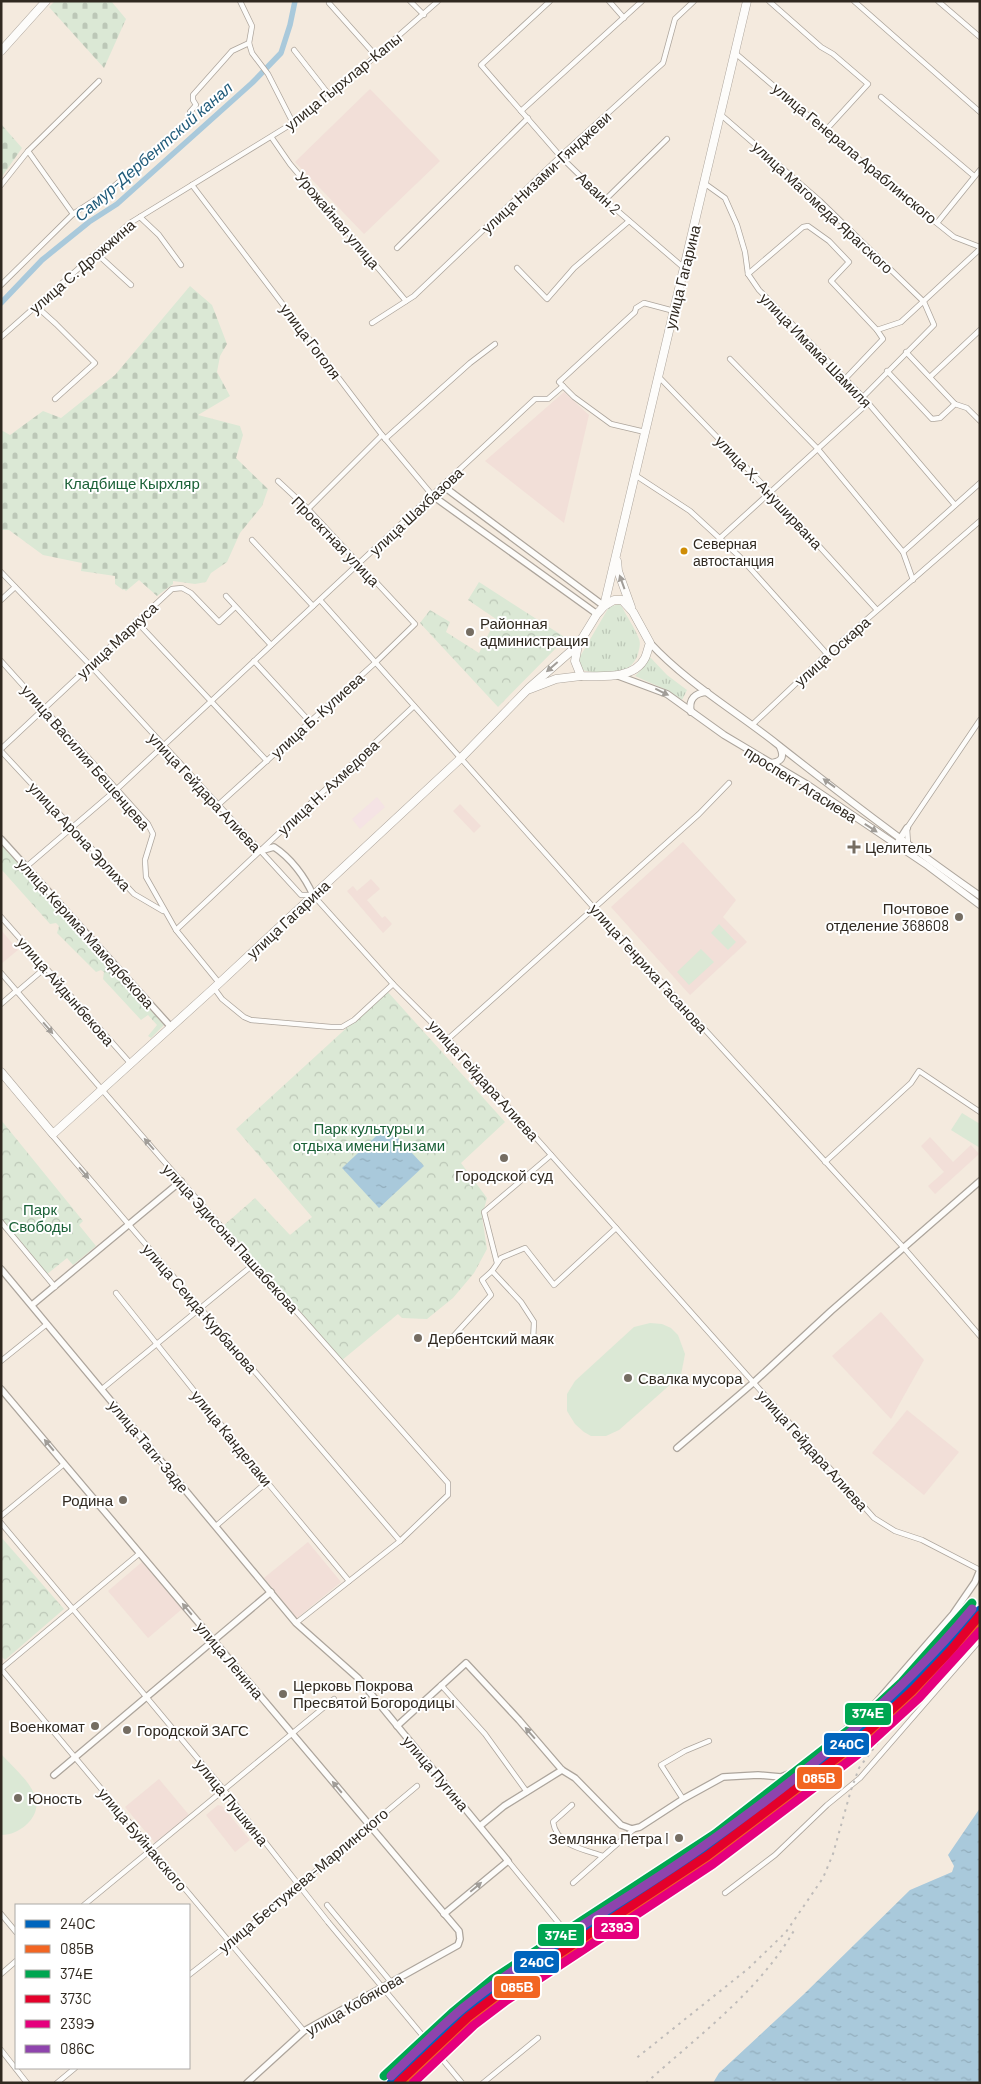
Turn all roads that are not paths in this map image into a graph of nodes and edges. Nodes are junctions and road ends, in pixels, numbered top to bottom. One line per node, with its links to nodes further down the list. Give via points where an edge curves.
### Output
1 (46, 1): 19 (main road)
2 (240, 1): 17 (street, via 252,26)
3 (410, 1): 14 (street)
4 (438, 1): 14 (street, улица Гырхлар-Капы)
5 (550, 1): 25 (street, Аваин 2, via 482,65)
6 (609, 1): 15 (street)
7 (642, 1): 15 (street)
8 (694, 1): 34 (street, улица Низами-Гянджеви, via 675,19 663,63)
9 (747, 1): 20 (main road, улица Гагарина)
10 (769, 1): 30 (street, via 868,84)
11 (854, 1): 26 (street)
12 (938, 1): 16 (street)
13 (329, 3): 21 (street)
14 (424, 15): 21 (street, улица Гырхлар-Капы)
15 (624, 18): 25 (street)
16 (980, 37)
17 (249, 43): 29 (street); 41 (street, via 232,52 193,95 196,105 190,112 190,119 169,140 107,192)
18 (294, 50): 23 (street)
19 (1, 51)
20 (734, 52): 27 (main road, улица Гагарина); 30 (street, улица Генерала Араблинского)
21 (377, 57): 23 (street, улица Гырхлар-Капы)
22 (99, 81): 33 (street)
23 (330, 96): 29 (street, улица Гырхлар-Капы)
24 (881, 97): 36 (street)
25 (521, 112): 28 (street, Аваин 2)
26 (980, 112)
27 (720, 114): 37 (main road, улица Гагарина); 55 (street, улица Магомеда Ярагского, via 820,201)
28 (528, 118): 34 (street, Аваин 2); 45 (street)
29 (293, 123): 31 (street, улица Гырхлар-Капы)
30 (826, 130): 44 (street, улица Генерала Араблинского)
31 (272, 138): 39 (street, улица Гырхлар-Капы); 54 (street, Урожайная улица, via 290,164)
32 (667, 139): 40 (street)
33 (28, 151): 38 (street); 41 (street)
34 (561, 157): 40 (street, Аваин 2); 54 (street, улица Низами-Гянджеви)
35 (980, 170): 36 (street)
36 (974, 176): 44 (street)
37 (704, 183): 50 (main road, улица Гагарина); 51 (street, улица Имама Шамиля, via 725,198 745,252)
38 (1, 185)
39 (192, 185): 42 (street, улица С. Дрожжина); 76 (street, улица Гоголя)
40 (605, 200): 43 (street, Аваин 2)
41 (73, 214): 52 (street)
42 (140, 216): 47 (street, улица С. Дрожжина); 48 (street, via 160,235)
43 (629, 221): 49 (street, via 574,268 546,299); 50 (street, Аваин 2)
44 (937, 223): 46 (street, улица Генерала Араблинского, via 954,237)
45 (396, 248)
46 (980, 248): 55 (street)
47 (96, 253): 53 (street); 56 (street, улица С. Дрожжина)
48 (180, 265)
49 (517, 268)
50 (684, 268): 57 (main road, улица Гагарина)
51 (748, 274): 59 (street, via 808,226 849,262 831,282); 68 (street, улица Имама Шамиля, via 759,290)
52 (1, 285)
53 (132, 285)
54 (406, 301): 58 (street, улица Низами-Гянджеви)
55 (924, 302): 59 (street, via 901,322); 63 (street, via 934,325)
56 (36, 306): 61 (street, улица С. Дрожжина); 71 (street, via 95,363)
57 (674, 311): 66 (main road, улица Гагарина); 69 (street, улица Шахбазова, via 644,303 636,308 636,312)
58 (372, 323)
59 (877, 330): 68 (street, via 883,339)
60 (980, 330): 67 (street)
61 (1, 337)
62 (495, 344): 76 (street)
63 (906, 352): 65 (street); 67 (street)
64 (730, 359): 77 (street)
65 (887, 371): 70 (street); 73 (street, via 932,419 940,418)
66 (658, 376): 75 (main road, улица Гагарина); 82 (street, улица Х. Ануширвана)
67 (930, 377): 73 (street)
68 (845, 379): 70 (street, улица Имама Шамиля)
69 (561, 384): 75 (street, via 611,424); 81 (street, улица Шахбазова, via 548,399 535,400)
70 (862, 397): 72 (street, улица Имама Шамиля)
71 (55, 399)
72 (868, 403): 77 (street); 84 (street, улица Имама Шамиля)
73 (955, 404): 74 (street, via 967,408)
74 (980, 421)
75 (645, 432): 78 (main road, улица Гагарина)
76 (384, 437): 83 (street, улица Гоголя); 85 (street)
77 (817, 448): 82 (street); 90 (street)
78 (635, 475): 87 (street, via 690,511); 89 (main road, улица Гагарина)
79 (278, 481): 85 (street, Проектная улица)
80 (980, 483): 84 (street)
81 (443, 486): 83 (street, улица Шахбазова); 99 (street)
82 (770, 492): 87 (street); 101 (street, улица Х. Ануширвана)
83 (433, 496): 91 (street, улица Шахбазова); 103 (street)
84 (955, 505): 90 (street)
85 (308, 509): 91 (street, Проектная улица)
86 (980, 521): 93 (street, улица Оскара)
87 (719, 539): 109 (street, via 740,557)
88 (252, 540): 98 (street)
89 (616, 552): 99 (main road, улица Гагарина); 102 (main road, улица Гагарина, one-way to 89, via 618,570)
90 (903, 552): 93 (street)
91 (358, 564): 97 (street, улица Шахбазова); 105 (street, Проектная улица)
92 (1, 572): 94 (street, улица Гейдара Алиева)
93 (913, 580): 101 (street, улица Оскара)
94 (15, 587): 96 (street); 113 (street, улица Гейдара Алиева)
95 (226, 596): 100 (street)
96 (1, 600)
97 (320, 600): 98 (street, улица Шахбазова); 112 (street, улица Генриха Гасанова)
98 (313, 606): 107 (street, улица Шахбазова)
99 (604, 606): 102 (main road, via 614,600 622,600); 103 (main road)
100 (235, 607): 104 (street, улица Маркуса, via 219,622 191,593 182,588 172,589); 107 (street)
101 (878, 610): 109 (street, улица Оскара)
102 (633, 612): 106 (main road)
103 (597, 614): 108 (main road)
104 (136, 621): 113 (street, улица Маркуса); 117 (street)
105 (415, 624): 112 (street, улица Б. Кулиева)
106 (650, 643): 114 (main road, via 644,660 637,668); 116 (main road, проспект Агасиева, via 670,664)
107 (271, 644): 110 (street, улица Шахбазова)
108 (578, 646): 115 (main road, via 574,661); 127 (main road, улица Гагарина, one-way to 127, via 528,688)
109 (828, 654): 123 (street, улица Оскара)
110 (254, 661): 117 (street, улица Шахбазова); 122 (street)
111 (1, 662): 119 (street, улица Василия Бешенцева)
112 (376, 662): 118 (street, улица Генриха Гасанова); 122 (street, улица Б. Кулиева)
113 (90, 665): 119 (street, улица Маркуса); 125 (street, улица Гейдара Алиева)
114 (616, 675): 115 (main road); 120 (main road, проспект Агасиева, one-way to 120, via 668,694)
115 (582, 676): 127 (main road, улица Гагарина, via 556,679 529,689)
116 (707, 692): 120 (main road, via 692,697); 123 (main road, проспект Агасиева)
117 (211, 702): 125 (street, улица Шахбазова); 128 (street)
118 (414, 706): 127 (street, улица Генриха Гасанова); 139 (street, улица Н. Ахмедова)
119 (44, 710): 126 (street, улица Маркуса); 131 (street, улица Василия Бешенцева)
120 (691, 712): 129 (main road, проспект Агасиева)
121 (980, 720): 134 (street)
122 (310, 722): 128 (street, улица Б. Кулиева)
123 (752, 725): 124 (main road, проспект Агасиева)
124 (778, 744): 129 (main road, via 782,759); 135 (main road, проспект Агасиева, one-way to 124)
125 (163, 746): 131 (street, улица Шахбазова); 132 (street, улица Гейдара Алиева)
126 (1, 750): 133 (street, улица Арона Эрлиха)
127 (460, 759): 141 (main road, улица Гагарина); 144 (street, улица Генриха Гасанова)
128 (267, 761): 132 (street, улица Б. Кулиева)
129 (770, 763): 137 (main road, проспект Агасиева, one-way to 137)
130 (729, 782): 144 (street, via 699,814)
131 (117, 789): 133 (street, улица Шахбазова); 145 (street, улица Василия Бешенцева, via 153,834 145,860 146,877)
132 (218, 805): 139 (street, улица Гейдара Алиева)
133 (72, 828): 140 (street, улица Шахбазова); 145 (street, улица Арона Эрлиха, via 134,894)
134 (907, 828): 135 (street); 137 (main road); 138 (street)
135 (891, 833): 137 (main road, проспект Агасиева)
136 (1, 839): 140 (street, улица Керима Мамедбекова)
137 (898, 842): 138 (main road, проспект Агасиева); 143 (main road, проспект Агасиева)
138 (908, 844): 142 (main road, проспект Агасиева)
139 (260, 851): 141 (street, улица Гейдара Алиева, via 301,895); 141 (street, via 274,847 281,852 306,879); 147 (street, улица Н. Ахмедова)
140 (26, 866): 154 (street, улица Керима Мамедбекова)
141 (314, 896): 150 (street, улица Гейдара Алиева); 151 (main road, улица Гагарина)
142 (980, 896)
143 (980, 905)
144 (594, 908): 155 (street); 162 (street, улица Генриха Гасанова)
145 (165, 912): 147 (street, улица Василия Бешенцева)
146 (1, 917): 148 (street, улица Айдынбекова)
147 (176, 930): 151 (street, улица Василия Бешенцева)
148 (45, 968): 152 (street); 156 (street, улица Айдынбекова)
149 (1, 974): 152 (street, улица Эдисона Пашабекова)
150 (393, 984): 151 (street, улица Василия Бешенцева, via 342,1027 251,1020 222,999); 155 (street, улица Гейдара Алиева)
151 (217, 986): 154 (main road, улица Гагарина); 156 (main road, улица Гагарина)
152 (17, 991): 153 (street); 158 (street, улица Эдисона Пашабекова, one-way to 158)
153 (1, 1004)
154 (171, 1027): 156 (main road, улица Гагарина)
155 (448, 1039): 161 (street, улица Гейдара Алиева)
156 (131, 1063): 158 (main road, улица Гагарина)
157 (1, 1073): 158 (main road, улица Гагарина, via 53,1134); 160 (main road, улица Сеида Курбанова)
158 (102, 1090): 160 (main road, улица Гагарина); 163 (street, улица Эдисона Пашабекова, one-way to 158)
159 (980, 1112): 162 (street, via 919,1071)
160 (52, 1136): 166 (street, улица Сеида Курбанова, one-way to 166)
161 (551, 1155): 167 (street, улица Гейдара Алиева); 169 (street, via 484,1212)
162 (826, 1162): 168 (street, улица Генриха Гасанова)
163 (181, 1181): 166 (street); 170 (street, улица Эдисона Пашабекова)
164 (980, 1181): 168 (street)
165 (1, 1222): 173 (street)
166 (128, 1224): 173 (street); 176 (street, улица Сеида Курбанова)
167 (616, 1228): 169 (street, via 554,1285 525,1248 501,1258); 183 (street, улица Гейдара Алиева)
168 (904, 1248): 178 (street, улица Генриха Гасанова); 183 (street)
169 (497, 1263): 172 (street)
170 (254, 1264): 176 (street); 192 (street, улица Эдисона Пашабекова, via 448,1483 448,1495)
171 (1, 1268): 175 (street, улица Таги-Заде)
172 (492, 1271): 179 (street, via 521,1302 534,1322); 180 (street, via 482,1280 491,1294)
173 (55, 1287): 175 (street)
174 (116, 1293): 181 (street, улица Канделаки)
175 (32, 1305): 177 (street, улица Таги-Заде)
176 (201, 1308): 181 (street); 192 (street, улица Сеида Курбанова)
177 (47, 1324): 182 (street); 185 (street, улица Таги-Заде)
178 (980, 1336)
179 (533, 1341)
180 (448, 1342)
181 (156, 1344): 185 (street); 188 (street, улица Канделаки)
182 (1, 1361)
183 (753, 1383): 186 (street); 194 (street, улица Гейдара Алиева, via 874,1518)
184 (1, 1389): 187 (street, улица Ленина, one-way to 184)
185 (102, 1389): 191 (street, улица Таги-Заде)
186 (677, 1448)
187 (64, 1464): 189 (street); 193 (street, улица Ленина)
188 (268, 1482): 191 (street); 195 (street, улица Канделаки)
189 (1, 1516)
190 (1, 1523): 197 (street, улица Пушкина)
191 (216, 1526): 196 (street, улица Таги-Заде)
192 (400, 1541): 195 (street)
193 (140, 1553): 197 (street); 199 (street, улица Ленина, one-way to 193)
194 (980, 1570): 214 (street, via 953,1614 873,1706 799,1770 780,1777 723,1777)
195 (349, 1581): 198 (street)
196 (271, 1592): 198 (street, улица Таги-Заде); 199 (street)
197 (72, 1608): 201 (street); 203 (street, улица Пушкина)
198 (296, 1622): 205 (street, улица Пугина, via 358,1678)
199 (213, 1640): 203 (street); 206 (street, улица Ленина)
200 (980, 1640): 224 (street, via 860,1778 775,1855)
201 (1, 1669): 208 (street, улица Буйнакского)
202 (441, 1685): 205 (street); 209 (street, one-way to 202, via 466,1663); 213 (street, via 485,1734)
203 (146, 1698): 208 (street); 212 (street, улица Пушкина)
204 (334, 1699): 206 (street)
205 (397, 1726): 217 (street, улица Пугина)
206 (292, 1734): 212 (street); 216 (street, улица Ленина, one-way to 206)
207 (709, 1742): 214 (street, via 661,1765)
208 (75, 1757): 210 (street); 219 (street, улица Буйнакского)
209 (562, 1770): 213 (street); 218 (street, via 575,1778 621,1825)
210 (54, 1776)
211 (417, 1786): 216 (street, улица Бестужева-Марлинского)
212 (224, 1790): 219 (street); 223 (street, улица Пушкина)
213 (527, 1792): 217 (street)
214 (682, 1800): 218 (street)
215 (572, 1805): 220 (street, via 552,1822 555,1833 564,1842)
216 (368, 1824): 223 (street, улица Бестужева-Марлинского); 228 (street, улица Ленина)
217 (480, 1826): 221 (street, улица Пугина)
218 (634, 1829): 220 (street)
219 (152, 1849): 225 (street); 232 (street, улица Буйнакского)
220 (603, 1856): 222 (street)
221 (508, 1860): 228 (street, one-way to 221); 231 (street, улица Пугина)
222 (573, 1883)
223 (298, 1884): 232 (street, улица Бестужева-Марлинского); 246 (street, улица Пушкина, bridge)
224 (725, 1893)
225 (85, 1904)
226 (327, 1906): 236 (street)
227 (1, 1914): 229 (street)
228 (444, 1914): 230 (street, улица Ленина)
229 (15, 1931)
230 (459, 1932): 236 (street, улица Кобякова, via 458,1945)
231 (566, 1932)
232 (230, 1943): 235 (street, улица Бестужева-Марлинского); 237 (street, улица Буйнакского)
233 (15, 1962): 234 (street)
234 (1, 1974)
235 (190, 1974)
236 (392, 1982): 237 (street, улица Кобякова)
237 (304, 2031): 245 (street, улица Кобякова)
238 (538, 2038): 247 (street)
239 (1, 2050): 240 (street)
240 (15, 2068)
241 (16, 2069): 243 (street)
242 (74, 2069): 244 (street)
243 (27, 2083)
244 (58, 2083)
245 (247, 2083)
246 (462, 2083)
247 (483, 2083)

